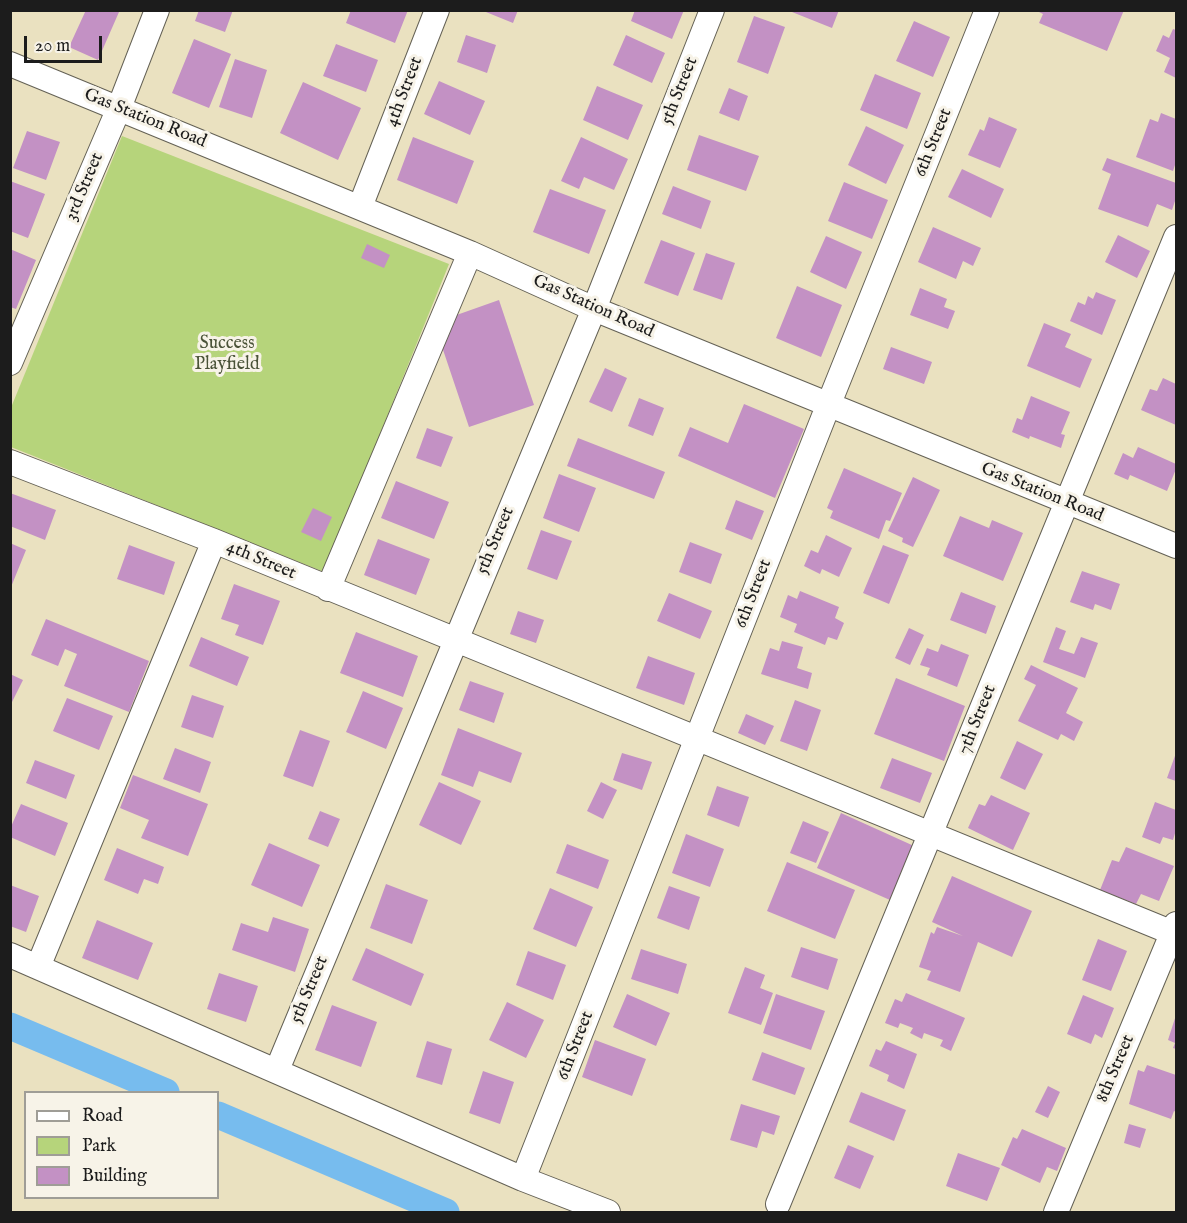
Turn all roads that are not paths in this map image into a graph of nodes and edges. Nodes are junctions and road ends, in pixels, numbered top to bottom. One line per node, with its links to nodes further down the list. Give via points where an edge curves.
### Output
1 (157, 10): 6 (street, 3rd Street)
2 (436, 10): 7 (street, 4th Street)
3 (712, 10): 10 (street, 5th Street)
4 (987, 10): 12 (street, 6th Street)
5 (10, 64): 6 (street, Gas Station Road)
6 (119, 108): 7 (street, Gas Station Road); 11 (street, 3rd Street)
7 (360, 207): 9 (street, Gas Station Road)
8 (1176, 237): 14 (street, 7th Street)
9 (470, 253): 10 (street, Gas Station Road); 17 (street)
10 (594, 309): 12 (street, Gas Station Road); 18 (street, 5th Street)
11 (10, 363)
12 (828, 406): 14 (street, Gas Station Road); 19 (street, 6th Street)
13 (10, 462): 15 (street)
14 (1067, 503): 16 (street, Gas Station Road); 20 (street, 7th Street)
15 (214, 542): 17 (street, 4th Street); 23 (street, 4th Street)
16 (1176, 546)
17 (328, 589): 18 (street, 4th Street)
18 (455, 640): 19 (street, 4th Street); 24 (street, 5th Street)
19 (697, 739): 20 (street, 4th Street); 25 (street, 6th Street)
20 (931, 834): 21 (street, 4th Street); 26 (street, 7th Street)
21 (1175, 929): 28 (street, 8th Street)
22 (10, 955): 23 (street)
23 (38, 967): 24 (street)
24 (277, 1070): 25 (street)
25 (523, 1179): 27 (street)
26 (778, 1204)
27 (608, 1212)
28 (1056, 1212)

